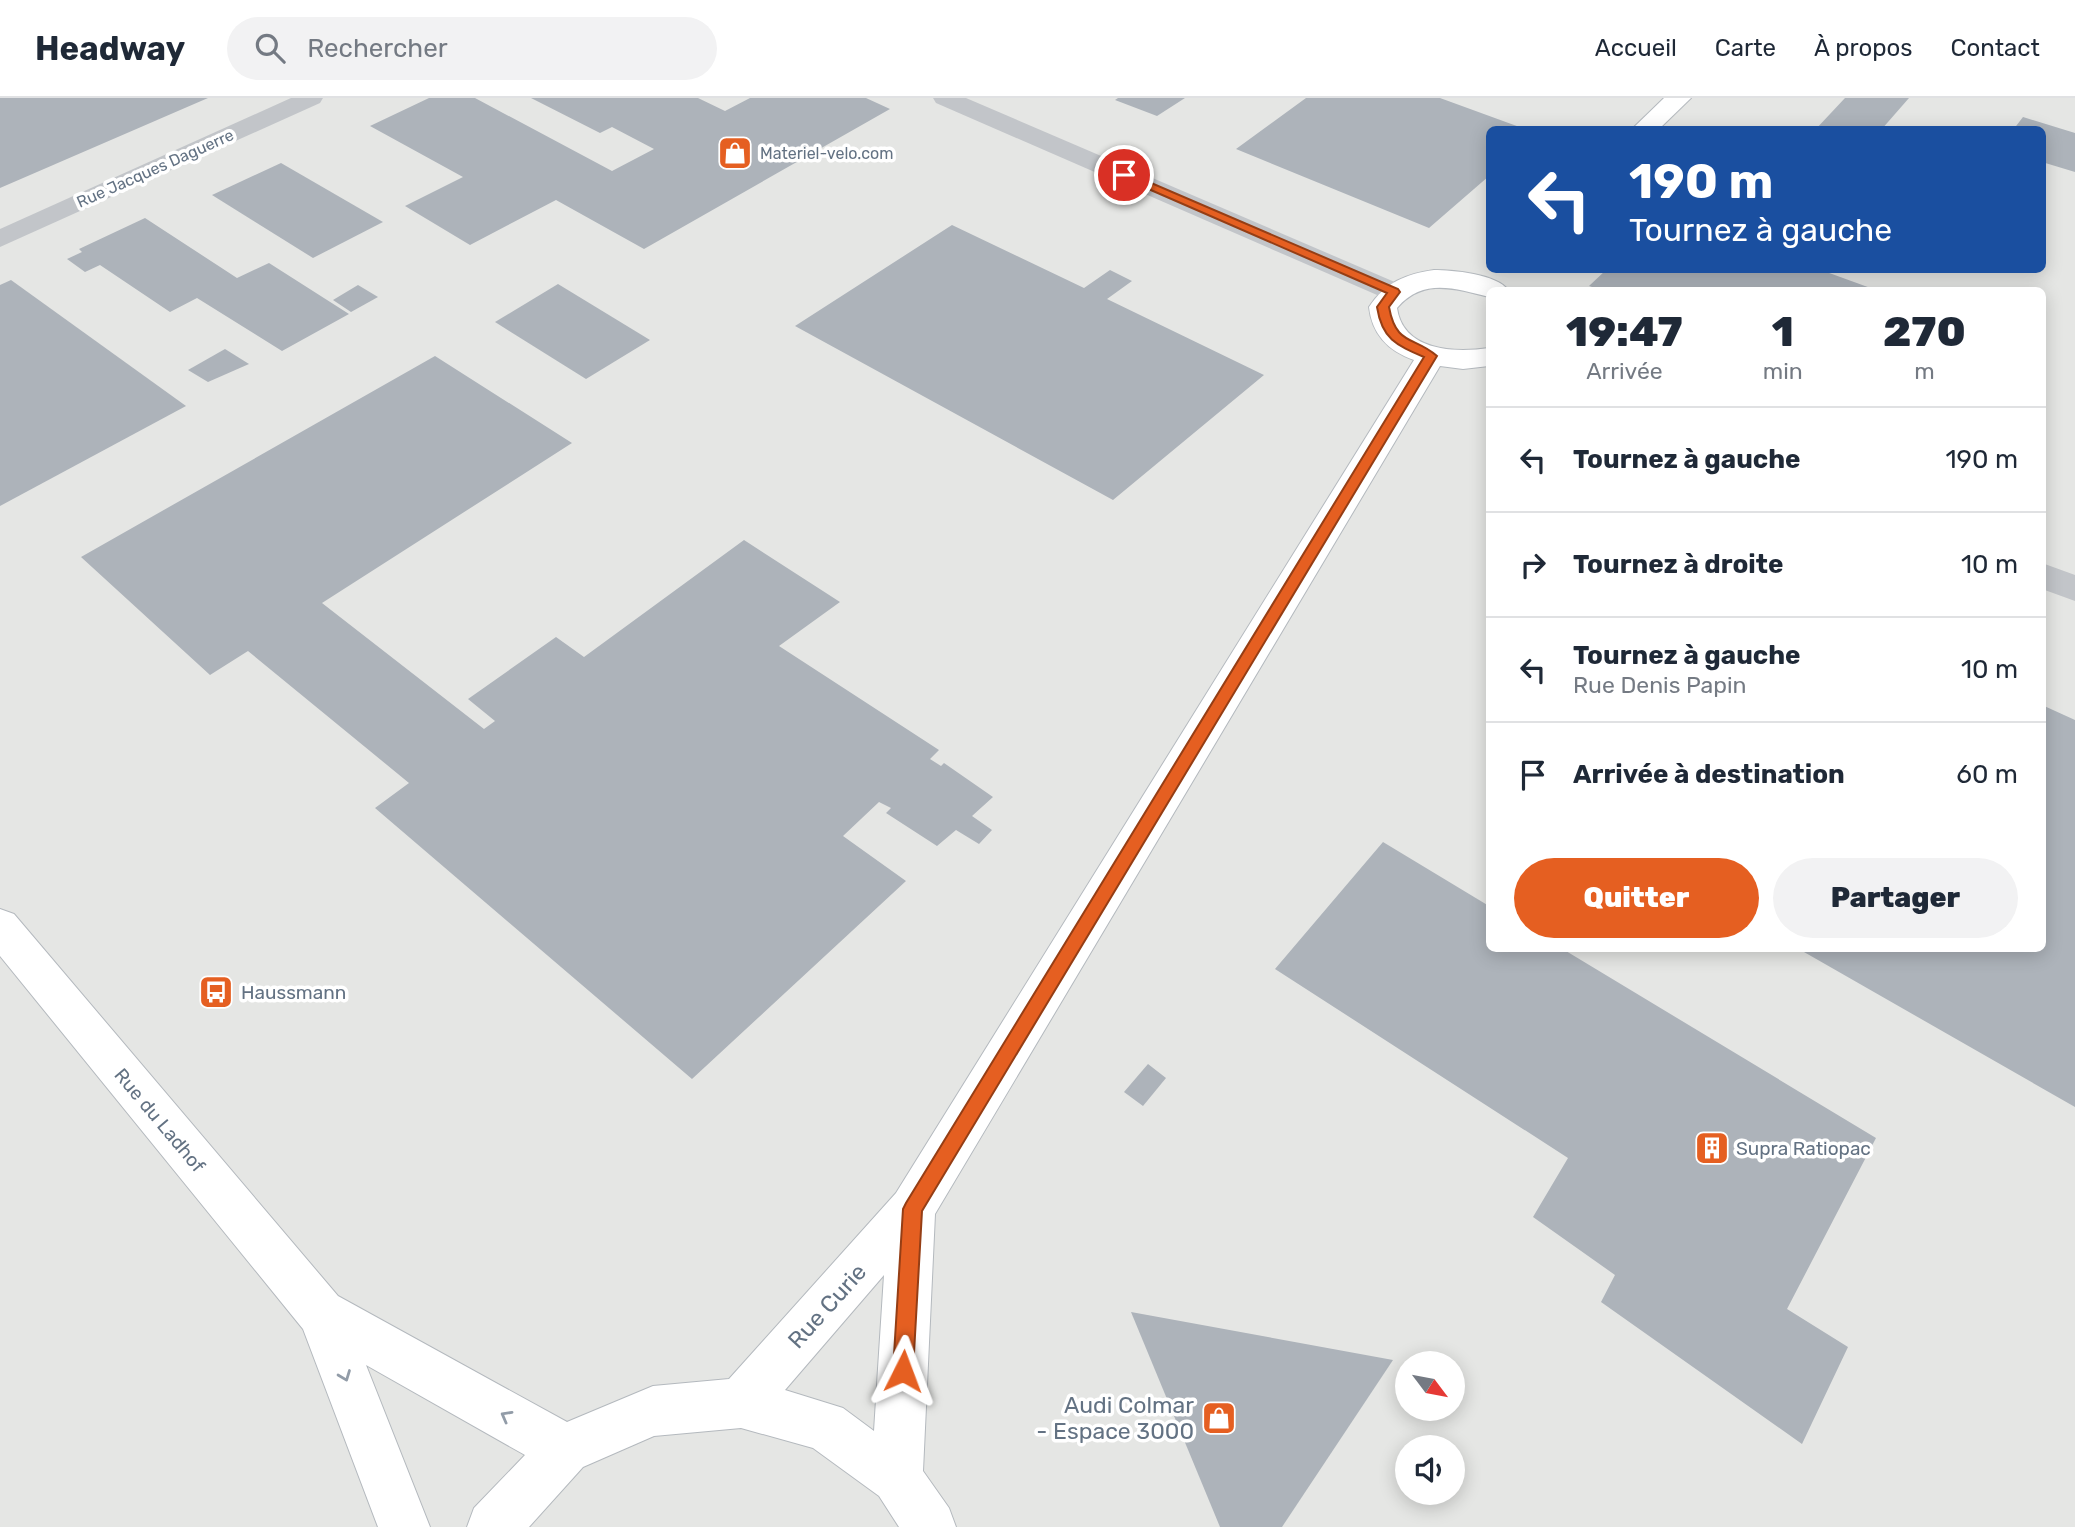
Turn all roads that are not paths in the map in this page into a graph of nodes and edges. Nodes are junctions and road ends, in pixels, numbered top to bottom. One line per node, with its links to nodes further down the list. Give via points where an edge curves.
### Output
1 (311, 98): 5 (street, Rue Jacques Daguerre)
2 (945, 98): 7 (street)
3 (1678, 98): 4 (main road)
4 (1647, 126)
5 (0, 239)
6 (1485, 280): 7 (main road, via 1429,279)
7 (1394, 292): 8 (main road, via 1383,307 1386,326 1403,343)
8 (1431, 356): 9 (main road); 13 (main road, Rue Curie)
9 (1486, 357)
10 (2046, 577): 11 (street)
11 (2075, 589)
12 (0, 926): 14 (main road, Rue du Ladhof)
13 (912, 1209): 15 (main road, Rue Curie); 17 (main road, Rue Curie)
14 (321, 1313): 16 (main road, Rue du Ladhof, one-way to 14); 18 (main road, Rue du Ladhof, one-way to 18)
15 (741, 1403): 16 (main road, via 653,1411); 17 (main road, via 825,1426)
16 (565, 1449): 19 (main road)
17 (897, 1478): 20 (main road)
18 (404, 1527)
19 (493, 1527)
20 (930, 1527)

